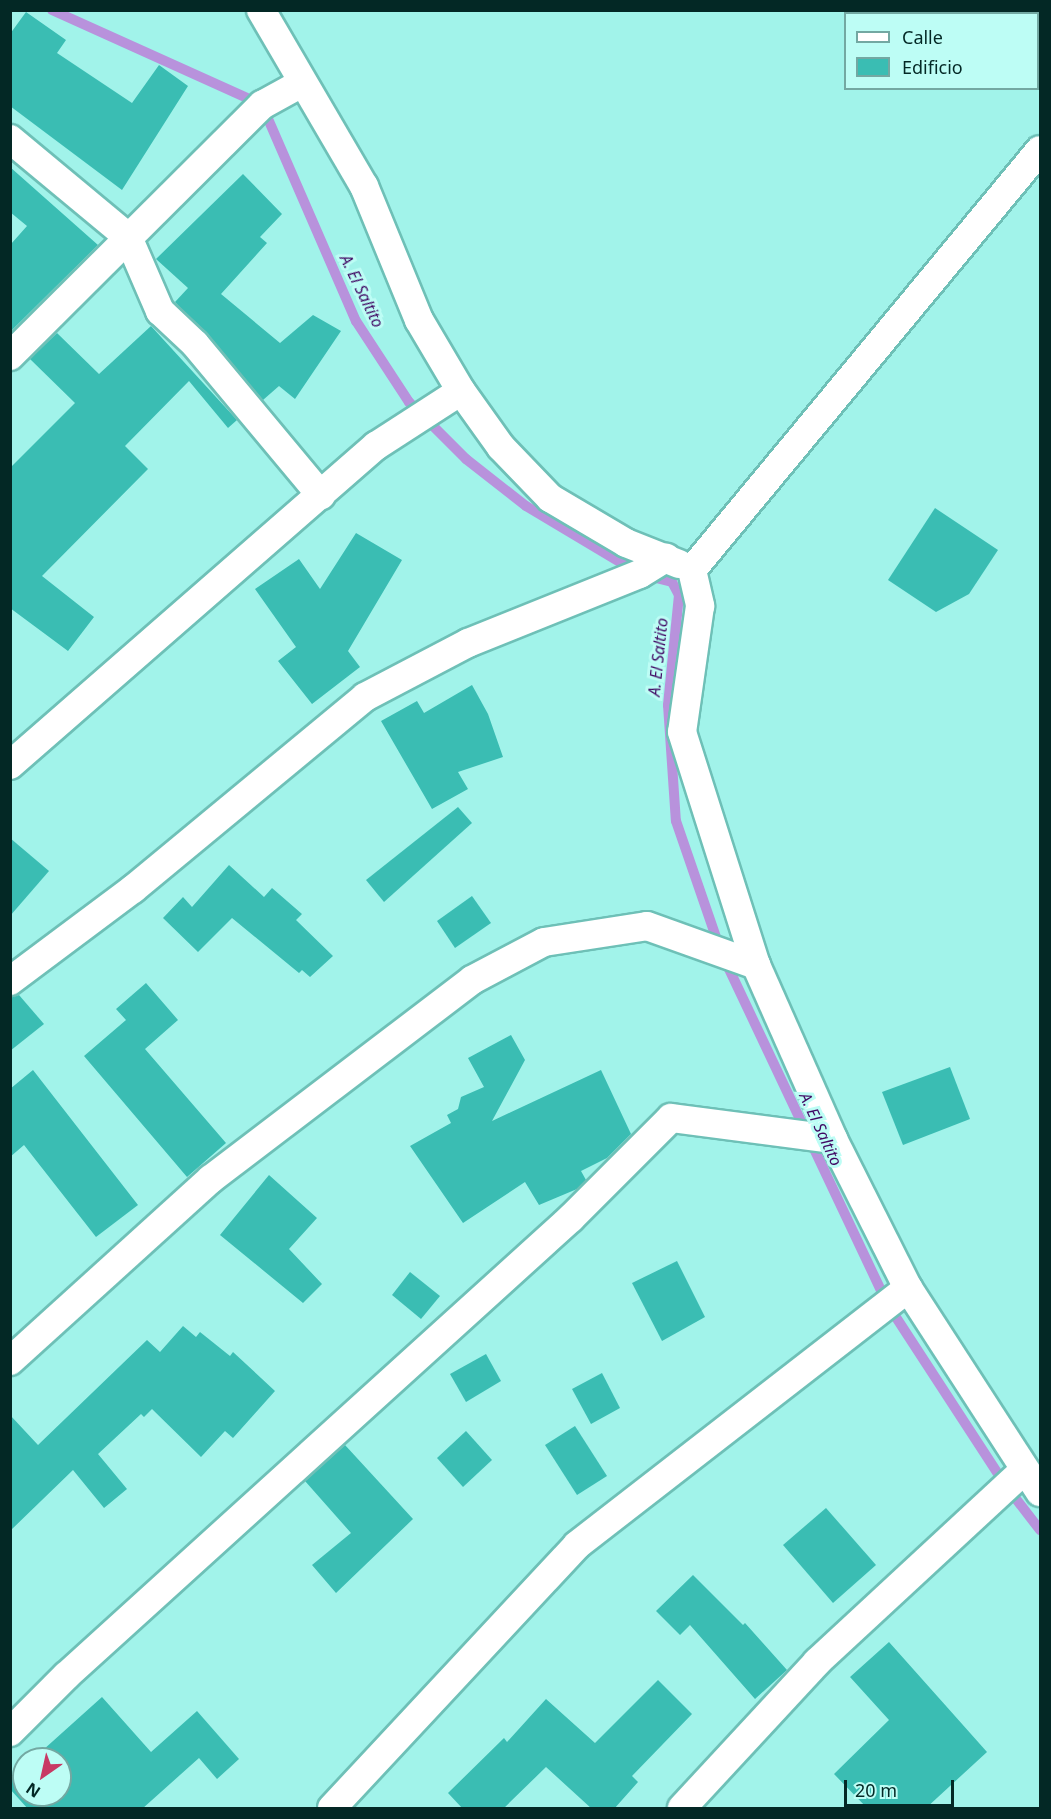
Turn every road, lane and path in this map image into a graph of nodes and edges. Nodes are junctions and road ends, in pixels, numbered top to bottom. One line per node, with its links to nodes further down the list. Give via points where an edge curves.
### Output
1 (261, 10): 2 (street)
2 (302, 83): 5 (street, via 262,105); 7 (street, via 364,186 419,320)
3 (10, 139): 5 (street)
4 (1041, 150): 10 (street)
5 (128, 237): 6 (street); 8 (street, via 160,311 195,344)
6 (10, 356)
7 (461, 391): 8 (street, via 376,446); 9 (street, via 501,447 550,498 626,543)
8 (321, 495): 11 (street)
9 (666, 558): 10 (street); 13 (street, via 640,574 468,643 365,696 133,890)
10 (692, 570): 12 (street, via 700,606 682,732)
11 (10, 765)
12 (756, 965): 14 (street); 16 (street, via 647,926 544,942 523,952 472,980 211,1179)
13 (10, 981)
14 (833, 1139): 15 (street); 19 (street, via 671,1118 571,1218 66,1676)
15 (908, 1288): 17 (street); 20 (street, via 577,1545)
16 (10, 1361)
17 (1024, 1470): 18 (street); 21 (street, via 817,1662)
18 (1041, 1492)
19 (10, 1732)
20 (332, 1809)
21 (682, 1809)

